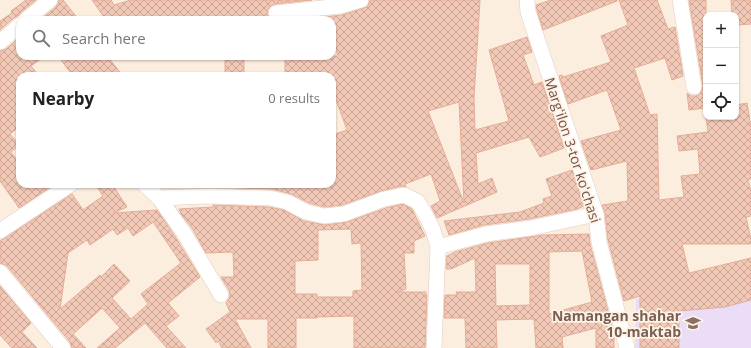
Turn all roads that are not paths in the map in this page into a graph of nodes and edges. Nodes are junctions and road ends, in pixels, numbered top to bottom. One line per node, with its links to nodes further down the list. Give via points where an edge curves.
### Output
1 (50, 0): 6 (street)
2 (361, 0): 5 (street, via 340,6)
3 (527, 0): 13 (street, Margʻilon 3-tor koʻchasi, via 528,12)
4 (680, 0): 9 (street)
5 (276, 13)
6 (31, 16)
7 (16, 28): 8 (street)
8 (0, 42)
9 (694, 87)
10 (65, 188): 14 (street)
11 (148, 188): 12 (street)
12 (159, 198): 15 (street, via 270,198 324,216 344,214 384,199 404,195 418,202 433,230); 17 (street, via 184,233)
13 (596, 214): 15 (street, via 531,228 486,234); 20 (street, Margʻilon 3-tor koʻchasi, via 599,242)
14 (0, 231)
15 (438, 247): 19 (street)
16 (0, 272): 18 (street)
17 (220, 295)
18 (63, 348)
19 (434, 348)
20 (627, 348)

